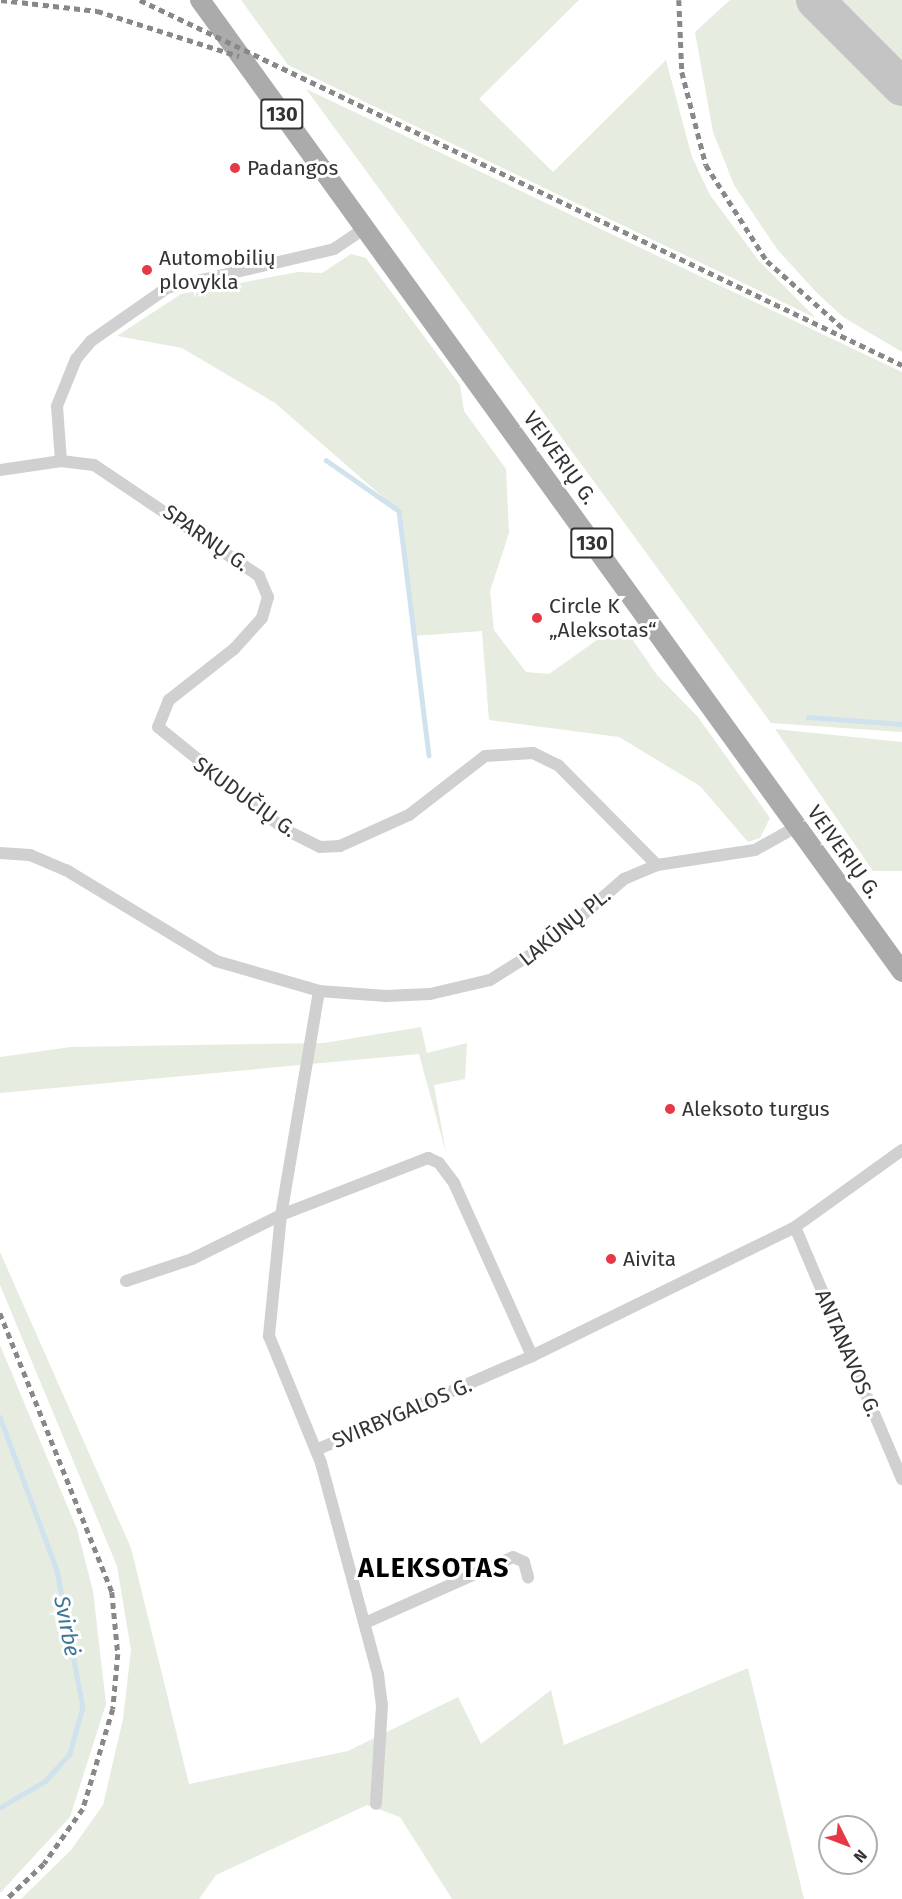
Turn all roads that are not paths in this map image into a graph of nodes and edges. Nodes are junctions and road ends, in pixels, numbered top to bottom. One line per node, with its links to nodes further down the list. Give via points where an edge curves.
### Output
1 (200, 0): 2 (main road, VEIVERIŲ G. / 130)
2 (365, 228): 3 (street, via 334,249 167,288 91,341 76,359 57,406); 6 (main road, VEIVERIŲ G. / 130)
3 (61, 461): 4 (street, SPARNŲ G.); 5 (street, SPARNŲ G., via 94,465 136,489 248,566 266,587 268,607 250,634 162,710 158,727)
4 (0, 470)
5 (163, 735): 8 (street, SKUDUČIŲ G., via 284,829 329,847 409,815 485,756 513,752 546,756)
6 (796, 827): 8 (street, LAKŪNŲ PL., via 755,850); 9 (main road, VEIVERIŲ G. / 130)
7 (0, 853): 10 (street, LAKŪNŲ PL., via 46,860 216,961)
8 (657, 865): 10 (street, LAKŪNŲ PL., via 624,879 554,940 490,980 430,994)
9 (902, 972)
10 (319, 991): 12 (street, SVIRBYGALOS G.)
11 (902, 1150): 13 (street, SVIRBYGALOS G.)
12 (281, 1215): 14 (street, via 192,1259); 15 (street, via 428,1158 439,1163 454,1183); 16 (street, SVIRBYGALOS G., via 269,1336)
13 (795, 1227): 15 (street, SVIRBYGALOS G.); 17 (street, ANTANAVOS G.)
14 (126, 1281)
15 (532, 1356): 16 (street, SVIRBYGALOS G.)
16 (316, 1450): 19 (street)
17 (902, 1479)
18 (528, 1577): 19 (street, via 524,1562 513,1557)
19 (365, 1623): 20 (street, via 382,1705)
20 (376, 1804)

